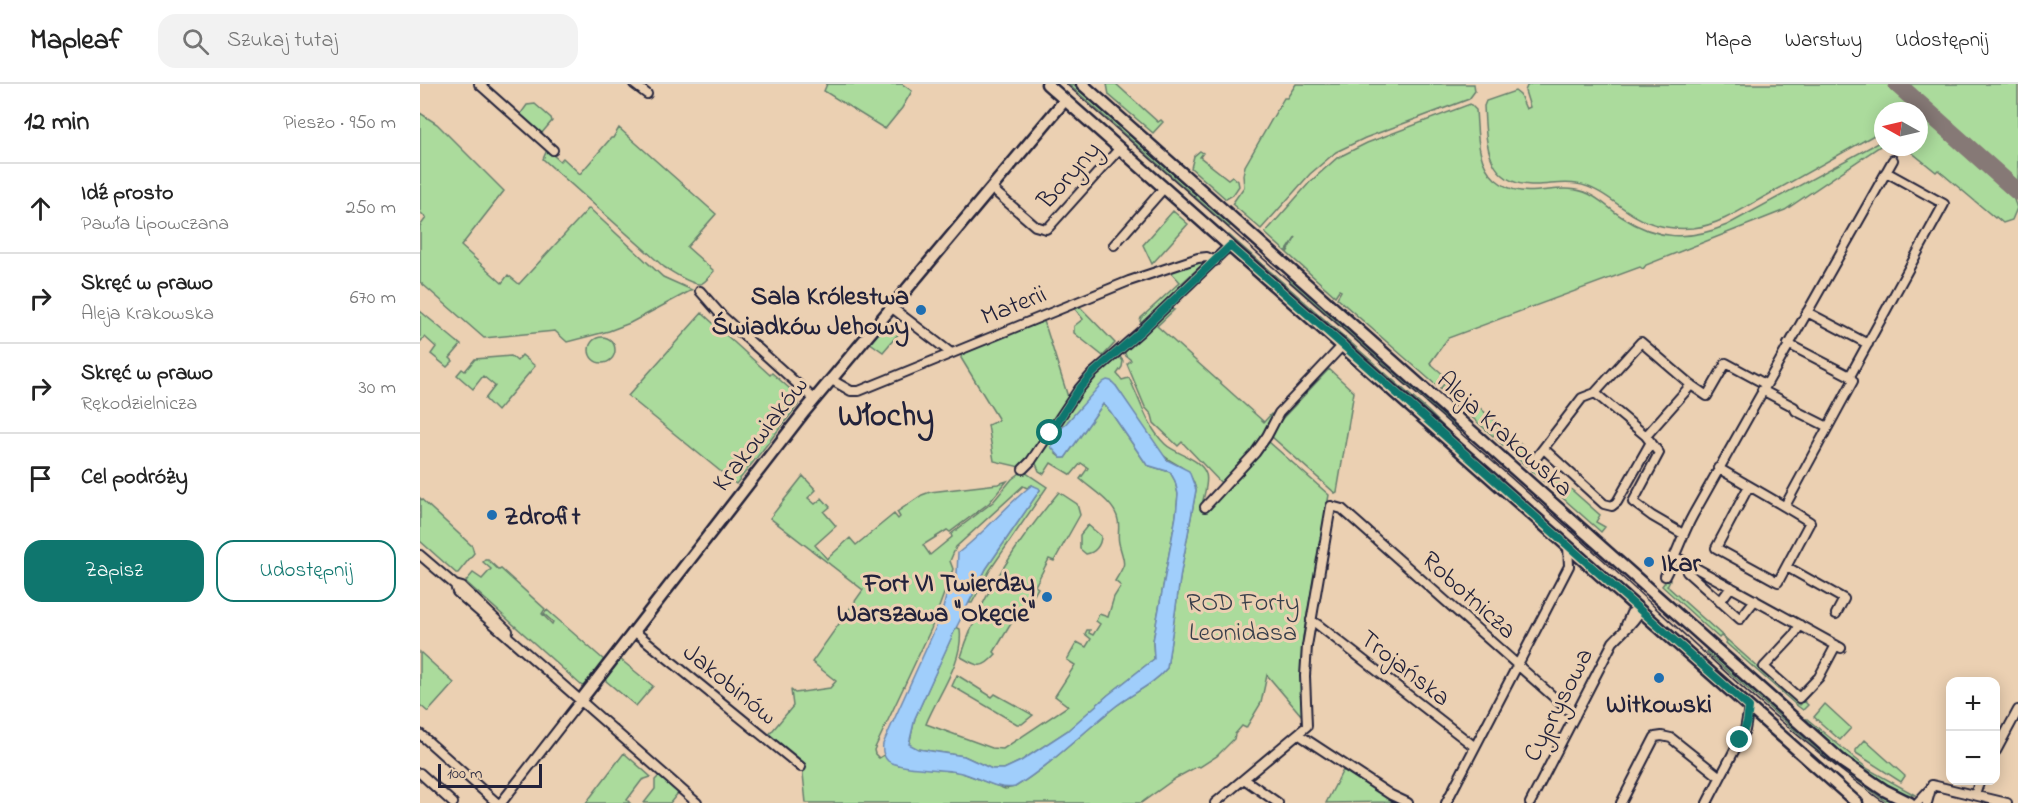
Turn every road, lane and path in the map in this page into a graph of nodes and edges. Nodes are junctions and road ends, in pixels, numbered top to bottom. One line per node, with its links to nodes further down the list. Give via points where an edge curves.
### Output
1 (479, 84): 8 (street)
2 (634, 84): 5 (street)
3 (1047, 84): 6 (main road, Aleja Krakowska)
4 (1082, 84): 48 (main road, Aleja Krakowska)
5 (647, 94)
6 (1065, 100): 7 (main road, Aleja Krakowska); 11 (main road, Krakowiaków)
7 (1120, 148): 11 (street, Boryny, via 1046,229 1035,226); 12 (main road, Aleja Krakowska)
8 (553, 150)
9 (1893, 160): 10 (street)
10 (1886, 172): 18 (street); 20 (street, via 1944,204)
11 (991, 188): 17 (main road, Krakowiaków)
12 (1164, 188): 13 (street); 14 (main road, Aleja Krakowska)
13 (1114, 245)
14 (1230, 246): 15 (street); 21 (main road, Aleja Krakowska)
15 (1215, 261): 22 (street, Materii, via 1198,258 1133,279); 34 (street, via 1092,374)
16 (700, 291): 28 (street)
17 (891, 307): 22 (street); 24 (main road, Krakowiaków)
18 (1807, 312): 19 (street); 20 (street)
19 (1788, 344): 23 (street); 26 (street)
20 (1868, 344): 23 (street)
21 (1343, 345): 37 (street, via 1279,413 1244,467); 39 (main road, Aleja Krakowska)
22 (951, 353): 24 (street, Materii, via 855,392)
23 (1850, 376): 29 (street, via 1853,381)
24 (830, 379): 28 (main road, Krakowiaków)
25 (1691, 385): 26 (street, via 1707,396 1726,363); 27 (street, via 1641,342); 30 (street)
26 (1764, 387): 29 (street); 33 (street)
27 (1595, 393): 30 (street); 31 (street, via 1582,398)
28 (814, 399): 55 (main road, Krakowiaków)
29 (1828, 427): 36 (street)
30 (1648, 439): 31 (street, via 1612,506 1604,504); 38 (street, via 1659,453 1633,502)
31 (1544, 449): 32 (street)
32 (1536, 458)
33 (1718, 468): 35 (street); 38 (street)
34 (1023, 469)
35 (1749, 486): 36 (street); 45 (street, via 1716,548 1778,582)
36 (1785, 506): 45 (street, via 1810,522)
37 (1205, 507)
38 (1683, 534): 41 (street)
39 (1568, 545): 42 (main road, Aleja Krakowska); 44 (street)
40 (420, 555): 57 (street, via 492,614 520,646)
41 (1676, 557): 43 (street); 46 (street)
42 (1585, 561): 44 (street); 51 (main road, Aleja Krakowska)
43 (1690, 565): 47 (street); 50 (street, via 1687,572)
44 (1569, 566): 56 (street)
45 (1787, 567): 52 (street, via 1844,599)
46 (1665, 576)
47 (1731, 587): 49 (street); 50 (street)
48 (1653, 593): 51 (main road); 85 (main road, Aleja Krakowska, via 1844,762)
49 (1755, 600): 50 (street, via 1740,619); 54 (street)
50 (1720, 602)
51 (1640, 610): 58 (main road, Aleja Krakowska); 60 (street, Cyprysowa, via 1613,642)
52 (1836, 614)
53 (1311, 621): 56 (street, Robotnicza, via 1331,506 1336,506); 64 (street, via 1305,670 1308,723); 66 (street, Trojańska)
54 (1800, 625): 54 (street, via 1838,646 1819,677 1799,698 1764,667)
55 (634, 632): 57 (main road, Krakowiaków); 67 (street, Jakobinów)
56 (1517, 666): 60 (street, Robotnicza); 66 (street)
57 (581, 700): 75 (street, Krakowiaków); 76 (street)
58 (1749, 707): 61 (main road, Aleja Krakowska); 62 (street)
59 (2018, 710): 65 (street)
60 (1575, 716): 81 (street, Cyprysowa)
61 (1765, 722): 62 (street, via 1752,723); 84 (main road, Aleja Krakowska)
62 (1745, 730): 69 (street)
63 (420, 734): 75 (street)
64 (1298, 734): 70 (street); 79 (street)
65 (2000, 742)
66 (1475, 747): 80 (street)
67 (801, 767)
68 (420, 773): 74 (street)
69 (1720, 777): 82 (street, via 1671,738 1655,737); 83 (street)
70 (1244, 779): 77 (street); 78 (street)
71 (1978, 785): 73 (street)
72 (1930, 789): 73 (street, via 1932,785); 86 (street); 87 (street)
73 (1975, 795): 88 (street)
74 (453, 803)
75 (499, 803)
76 (696, 803)
77 (1215, 803)
78 (1278, 803)
79 (1408, 803)
80 (1446, 803)
81 (1530, 803)
82 (1621, 803)
83 (1707, 803)
84 (1857, 803)
85 (1910, 803)
86 (1917, 803)
87 (1928, 803)
88 (2007, 803)

